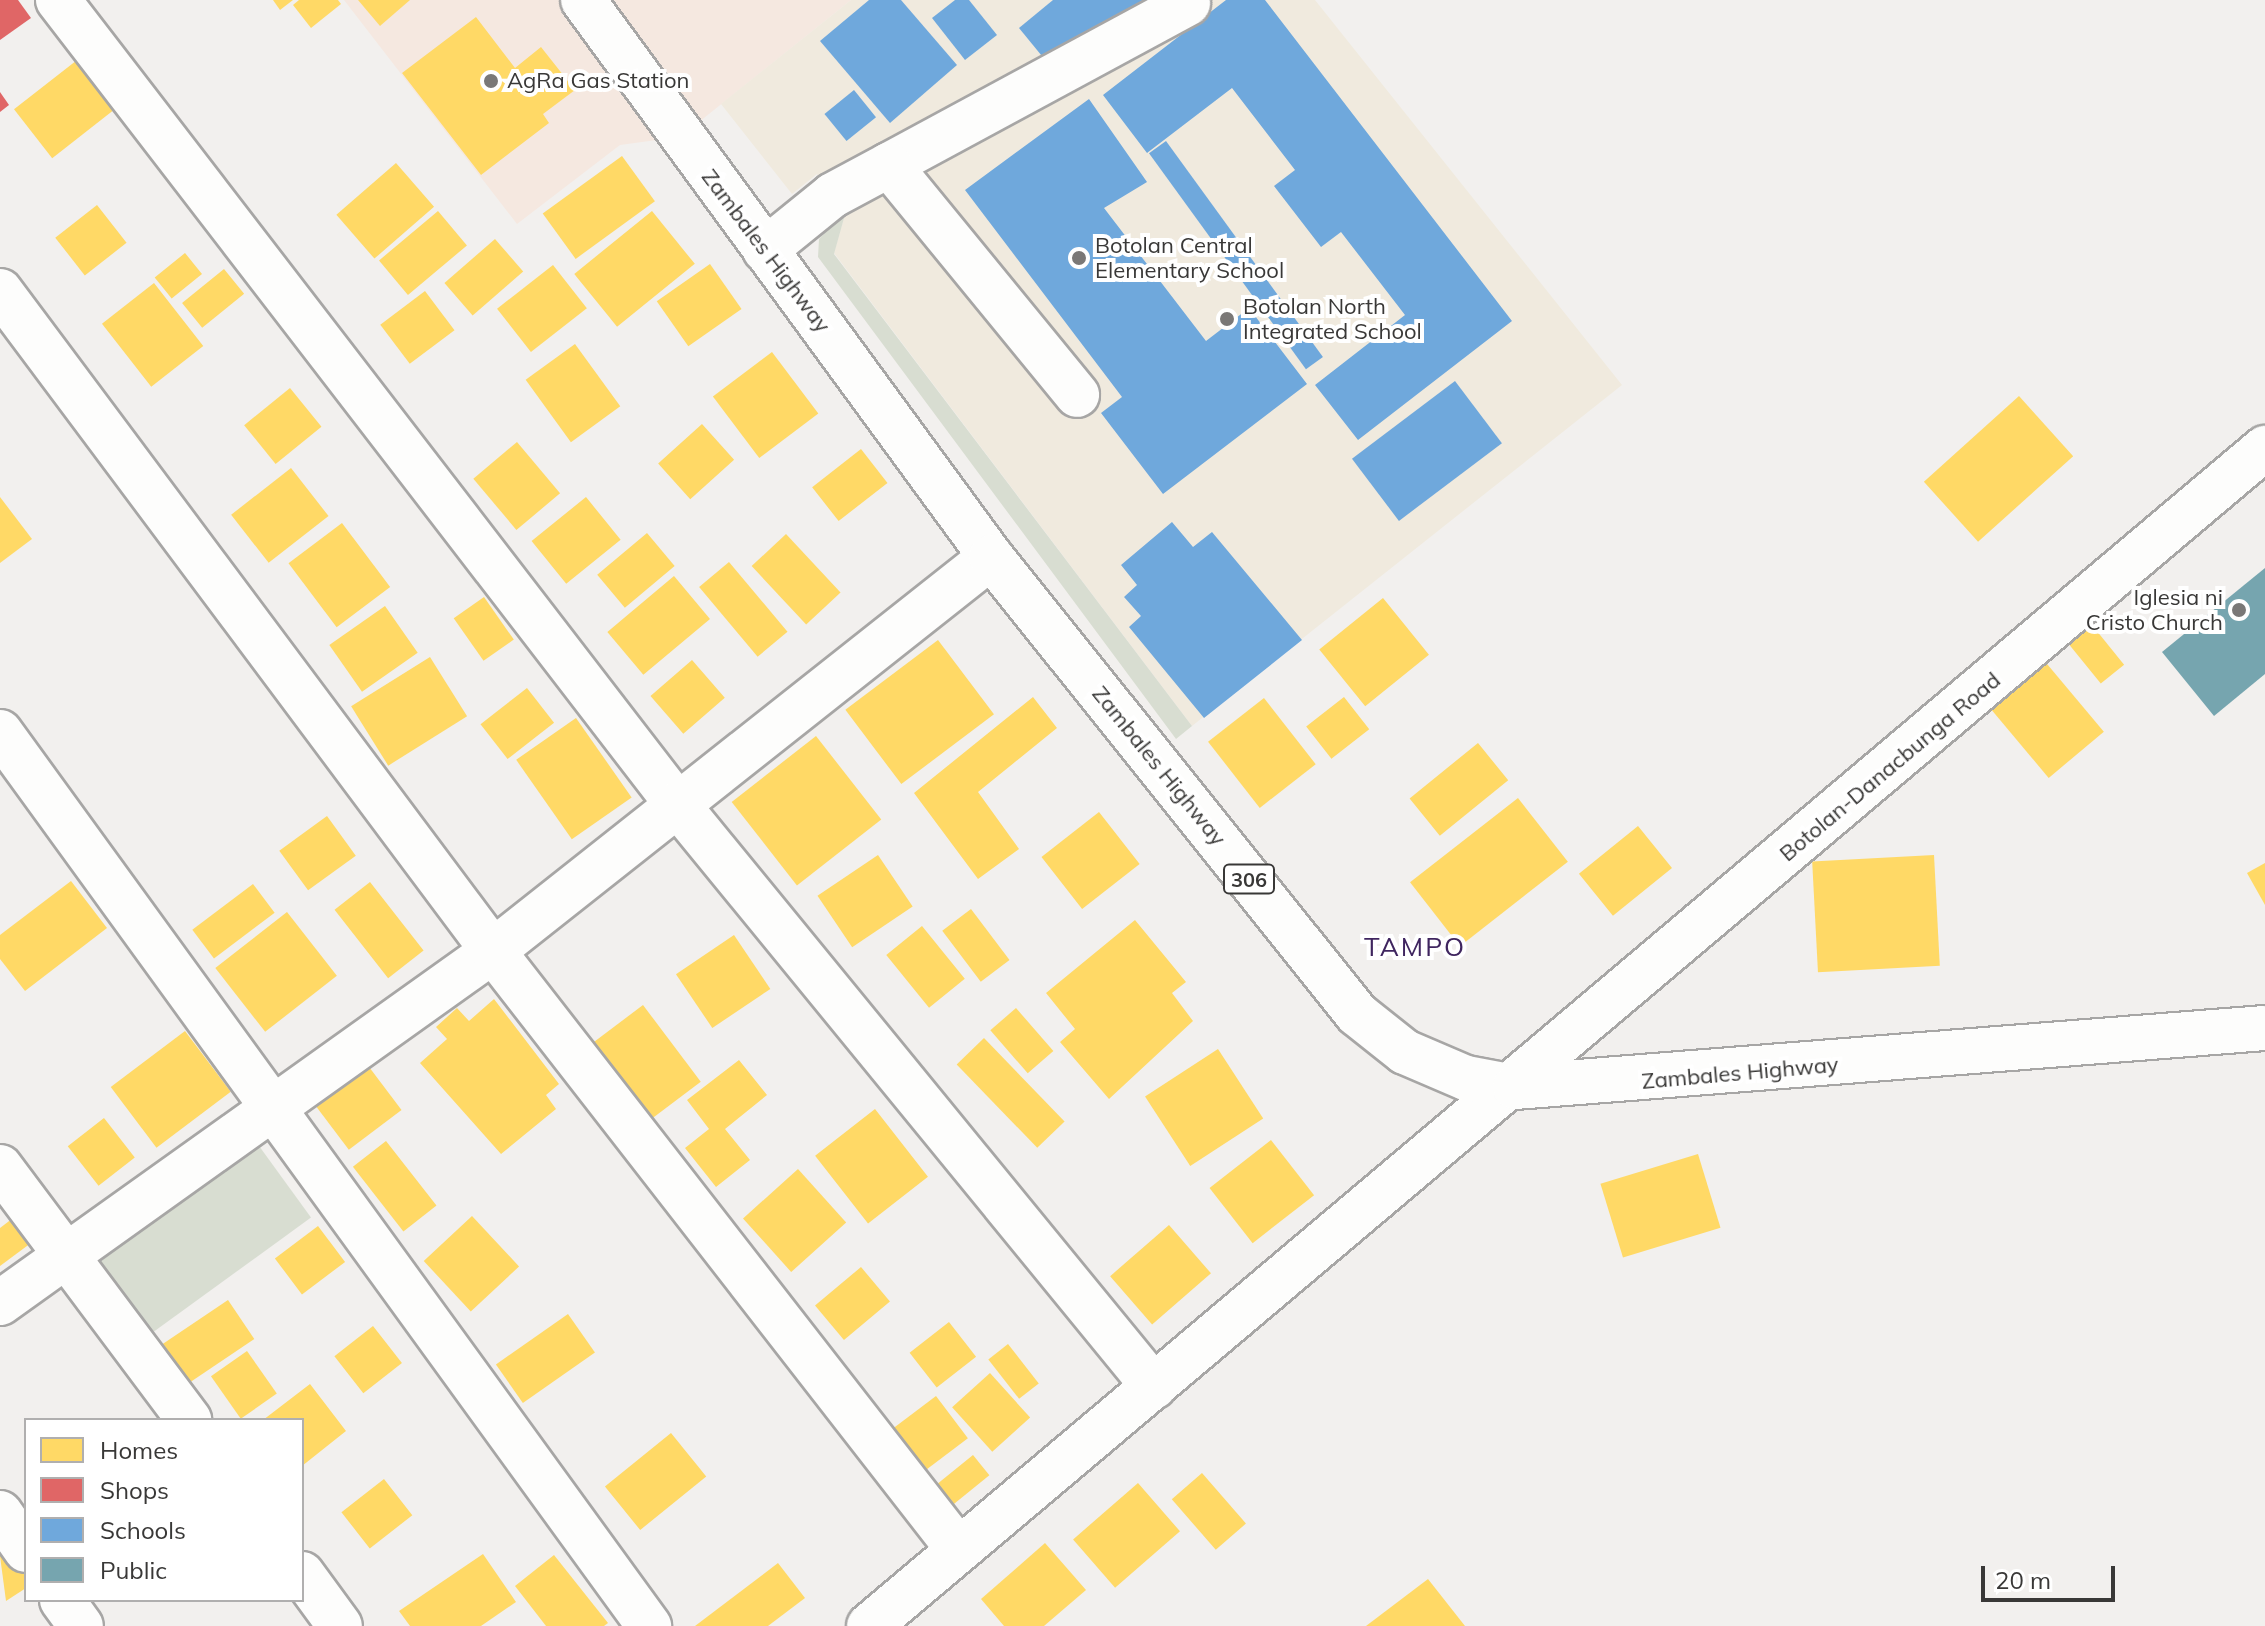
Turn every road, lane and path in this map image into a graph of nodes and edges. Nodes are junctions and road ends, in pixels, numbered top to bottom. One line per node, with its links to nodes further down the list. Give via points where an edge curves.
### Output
1 (58, 0): 11 (street)
2 (583, 0): 5 (street, Zambales Highway / 306)
3 (1188, 3): 4 (street)
4 (889, 165): 5 (street, via 833,195); 7 (street)
5 (765, 250): 9 (street, Zambales Highway / 306)
6 (0, 291): 12 (street)
7 (1077, 395)
8 (2265, 448): 14 (street, Botolan-Danacbunga Road)
9 (991, 557): 11 (street); 14 (street, Zambales Highway / 306, via 1357,1014 1405,1052 1466,1078)
10 (0, 732): 15 (street)
11 (677, 804): 12 (street); 19 (street)
12 (493, 951): 15 (street); 23 (street)
13 (2265, 1028): 14 (street, Zambales Highway / 306)
14 (1515, 1087): 19 (street, Botolan-Danacbunga Road)
15 (266, 1107): 17 (street); 28 (street)
16 (0, 1167): 17 (street)
17 (68, 1255): 18 (street); 20 (street)
18 (0, 1303)
19 (1154, 1387): 23 (street, Botolan-Danacbunga Road)
20 (188, 1418)
21 (0, 1513): 22 (street)
22 (24, 1547)
23 (958, 1549): 29 (street, Botolan-Danacbunga Road)
24 (304, 1577): 27 (street)
25 (63, 1602): 26 (street)
26 (81, 1626)
27 (340, 1626)
28 (649, 1626)
29 (869, 1626)

